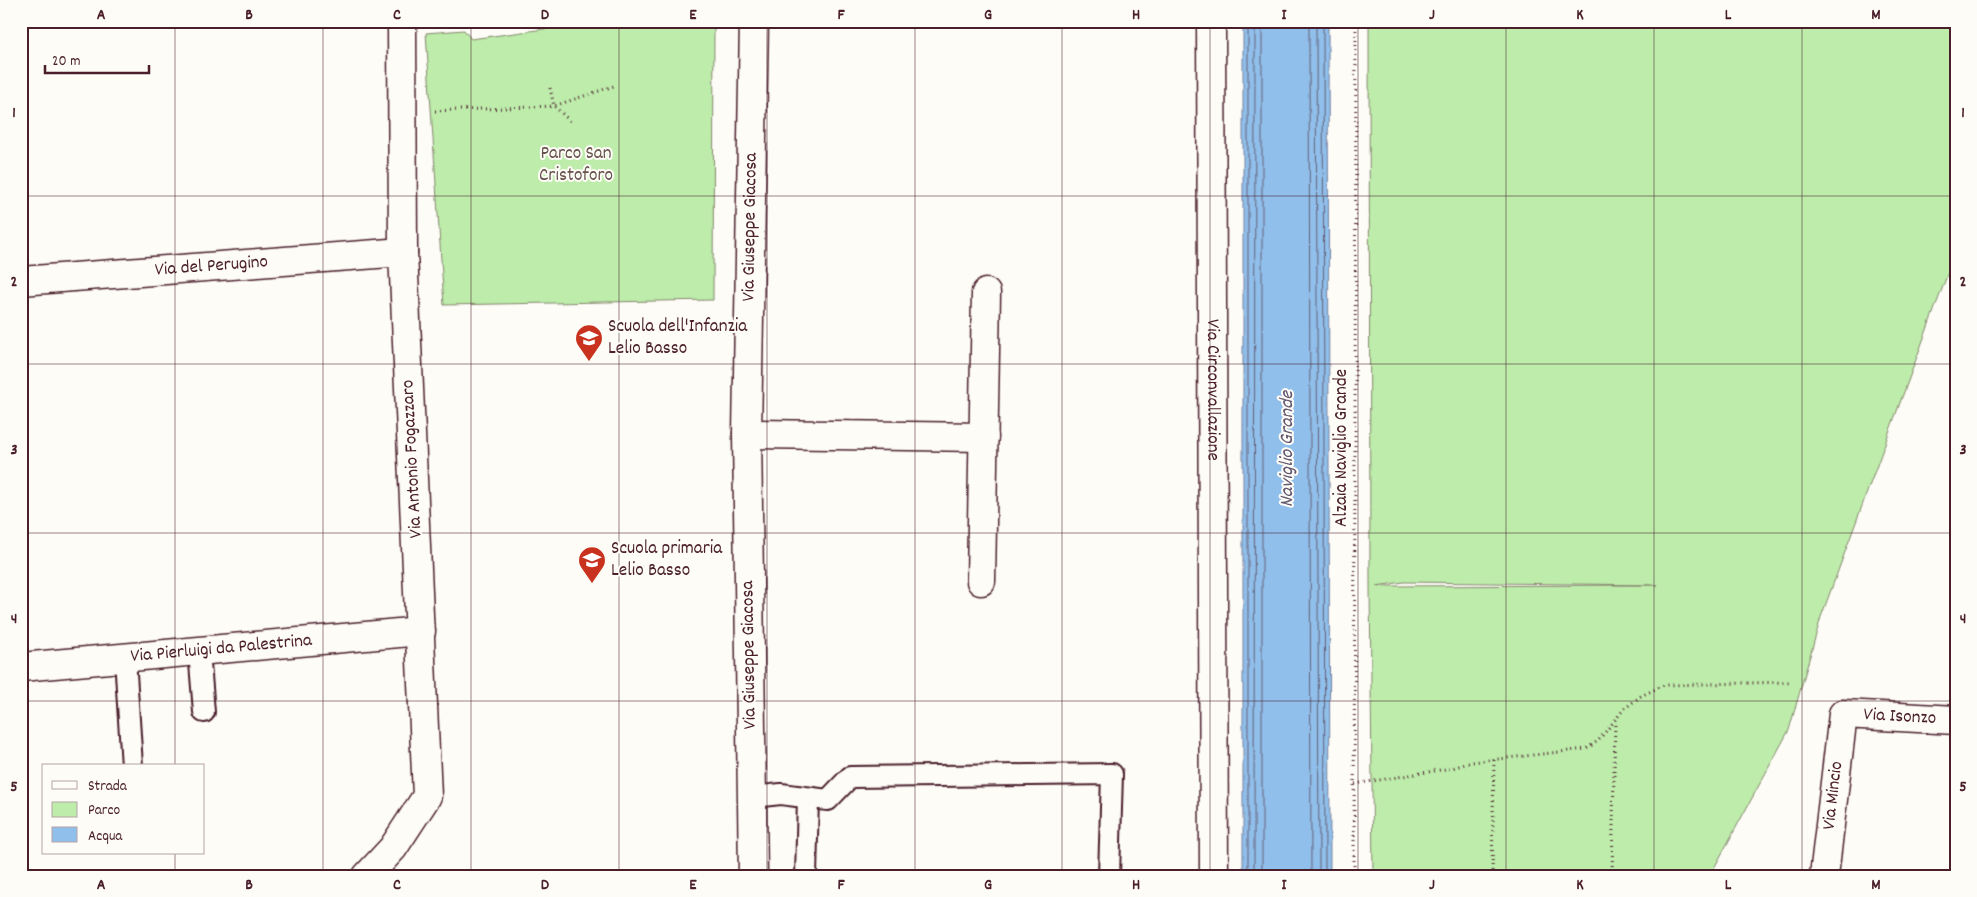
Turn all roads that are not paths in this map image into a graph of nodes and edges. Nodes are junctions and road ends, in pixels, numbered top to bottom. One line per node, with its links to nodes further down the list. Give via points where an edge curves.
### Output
1 (402, 21): 4 (street, Via Antonio Fogazzaro)
2 (754, 21): 7 (street, Via Giuseppe Giacosa)
3 (1211, 21): 24 (street, Via Circonvallazione)
4 (403, 252): 5 (street, Via del Perugino); 10 (street, Via Antonio Fogazzaro)
5 (21, 282)
6 (986, 293): 8 (street)
7 (747, 434): 8 (street); 18 (street, Via Giuseppe Giacosa)
8 (984, 438): 9 (street)
9 (980, 581)
10 (421, 631): 11 (street, Via Pierluigi da Palestrina); 20 (street, Via Antonio Fogazzaro, via 427,796 393,848)
11 (199, 651): 12 (street, Via Pierluigi da Palestrina); 14 (lane)
12 (125, 658): 13 (street, Via Pierluigi da Palestrina); 17 (lane)
13 (21, 667)
14 (204, 712)
15 (1843, 714): 16 (street, Via Isonzo); 25 (street, Via Mincio)
16 (1956, 720)
17 (132, 764)
18 (752, 797): 19 (lane, via 781,794); 21 (street, Via Giuseppe Giacosa)
19 (808, 798): 22 (lane); 23 (lane, via 828,800 850,777 1112,774)
20 (367, 876)
21 (753, 876)
22 (806, 876)
23 (1109, 876)
24 (1214, 876)
25 (1824, 876)

